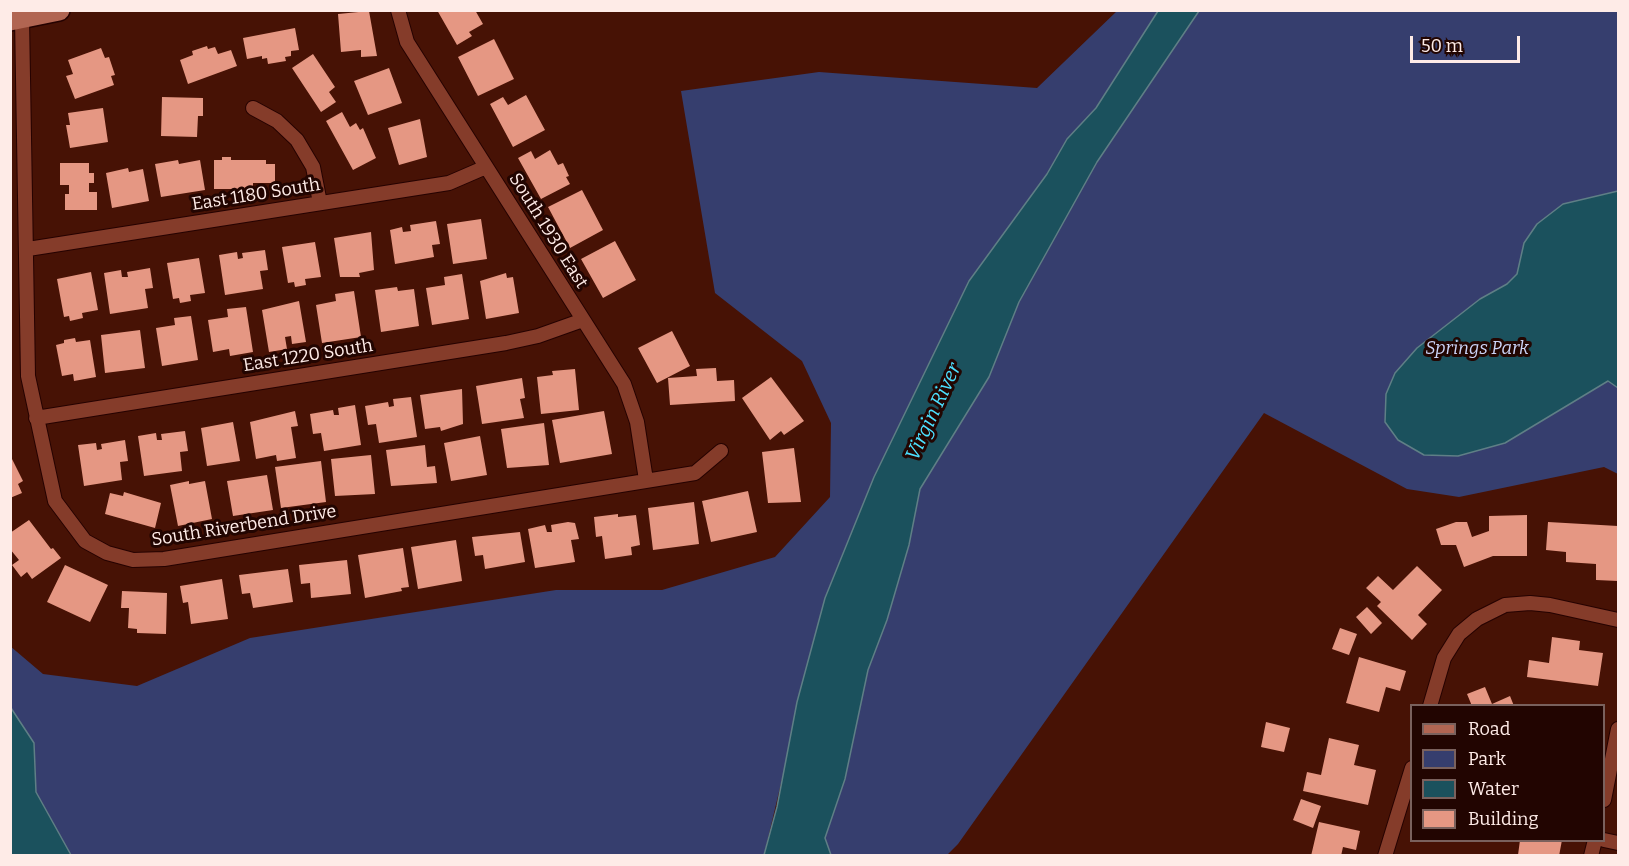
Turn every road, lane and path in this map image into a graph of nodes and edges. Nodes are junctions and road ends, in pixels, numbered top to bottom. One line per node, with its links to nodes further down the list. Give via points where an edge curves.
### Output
1 (59, 10): 3 (main road)
2 (398, 10): 5 (street, South 1930 East, via 407,42)
3 (16, 19): 7 (street, South Riverbend Drive)
4 (253, 108): 6 (street, via 277,122 297,141 313,167)
5 (486, 167): 6 (street, East 1180 South, via 449,183); 8 (street, South 1930 East)
6 (320, 203): 7 (street, East 1180 South)
7 (28, 249): 9 (street, South Riverbend Drive, via 26,343)
8 (583, 320): 9 (street, East 1220 South, via 506,343); 11 (street, South 1930 East, via 632,403)
9 (36, 418): 11 (street, South Riverbend Drive, via 55,501 69,523 85,541 107,553 133,560 164,559)
10 (721, 451): 11 (street, South Riverbend Drive, via 694,473)
11 (646, 480)
12 (1618, 620): 13 (street, via 1550,605 1505,605 1459,634 1444,658)
13 (1430, 704)
14 (1618, 729): 16 (street)
15 (1410, 774): 17 (street)
16 (1605, 795)
17 (1385, 855)

